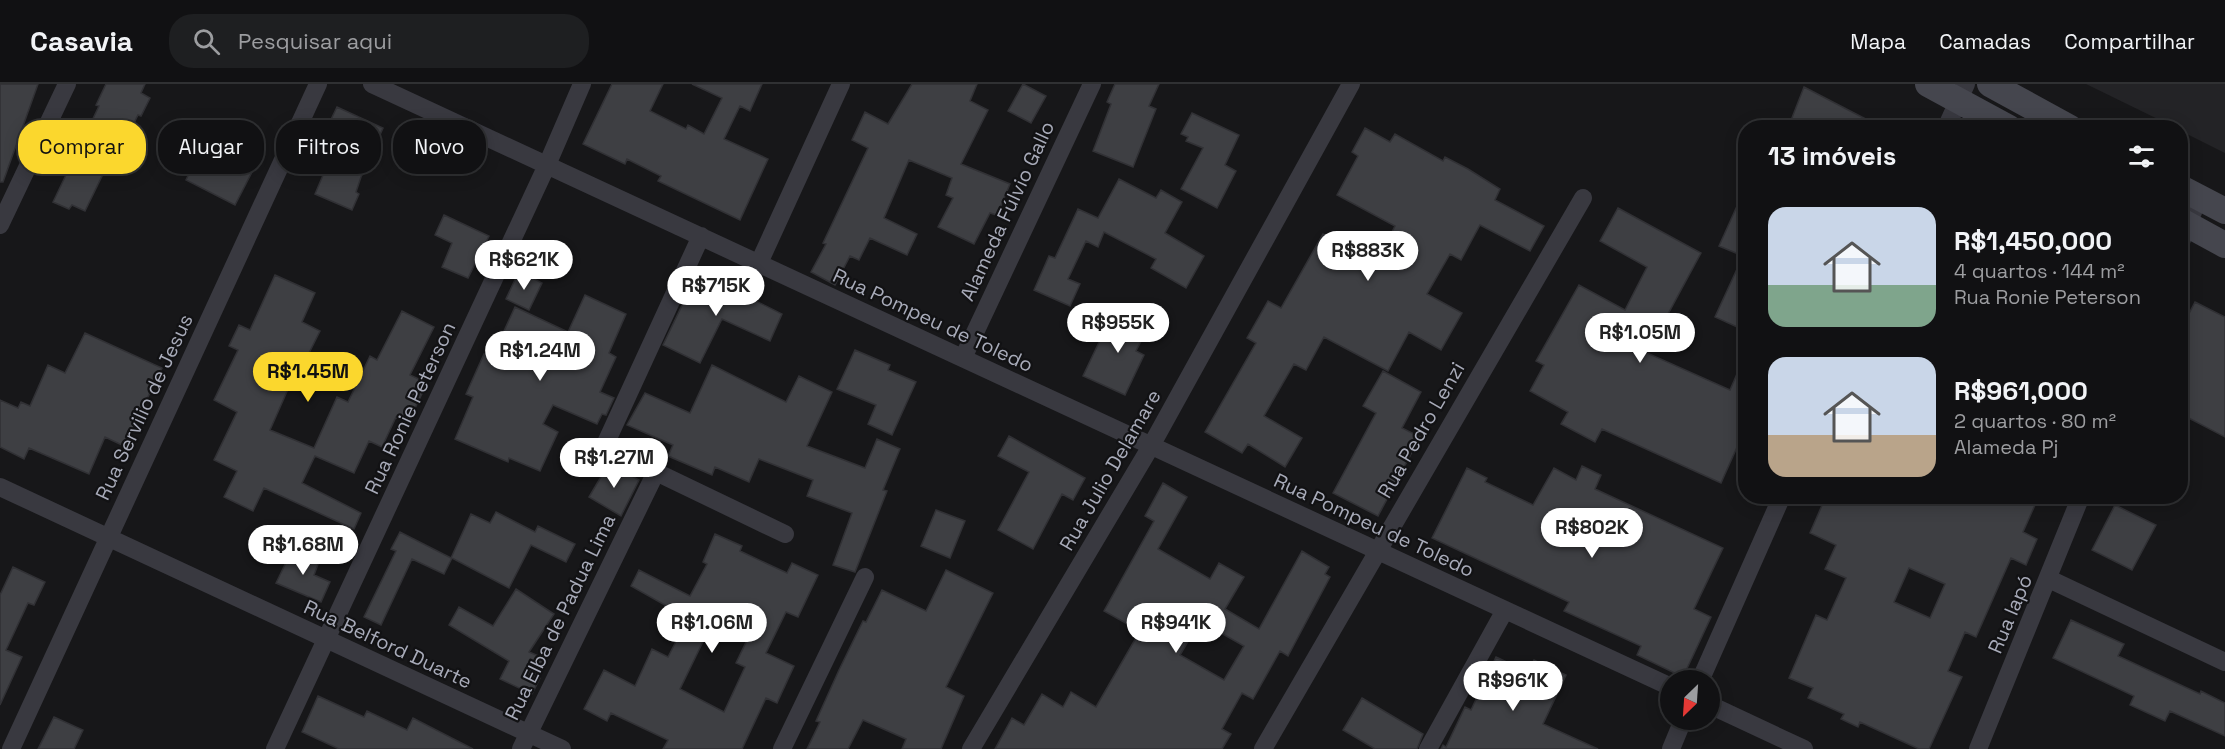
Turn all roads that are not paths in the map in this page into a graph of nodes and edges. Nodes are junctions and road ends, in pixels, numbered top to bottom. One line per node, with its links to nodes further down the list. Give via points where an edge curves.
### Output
1 (67, 84): 18 (street)
2 (318, 84): 30 (street, Rua Servilio de Jesus)
3 (372, 84): 14 (street, Rua Pompeu de Toledo)
4 (582, 84): 14 (street, Rua Ronie Peterson)
5 (841, 84): 22 (street)
6 (1092, 84): 23 (street, Alameda Fúlvio Gallo)
7 (1351, 84): 24 (street, Rua Julio Delamare)
8 (1928, 84): 10 (main road)
9 (1990, 84): 13 (main road)
10 (1962, 92): 11 (street); 12 (main road)
11 (1950, 120)
12 (1999, 120)
13 (2055, 120)
14 (547, 165): 20 (street, Rua Pompeu de Toledo); 35 (street, Rua Ronie Peterson)
15 (2190, 193): 17 (main road)
16 (1583, 198): 31 (street, Rua Pedro Lenzi)
17 (2225, 211)
18 (0, 225)
19 (2188, 231): 21 (main road)
20 (701, 236): 22 (street, Rua Pompeu de Toledo); 25 (street, via 604,447)
21 (2225, 244)
22 (759, 263): 23 (street, Rua Pompeu de Toledo)
23 (963, 358): 24 (street, Rua Pompeu de Toledo)
24 (1151, 446): 31 (street, Rua Pompeu de Toledo); 46 (street, Rua Julio Delamare)
25 (656, 472): 29 (street); 41 (street, Rua Elba de Padua Lima)
26 (0, 486): 30 (street, Rua Belford Duarte)
27 (1778, 504): 37 (street)
28 (2078, 504): 33 (street, Rua Iapó)
29 (785, 534)
30 (108, 538): 35 (street, Rua Belford Duarte); 42 (street, Rua Servilio de Jesus)
31 (1376, 551): 34 (street, Rua Pompeu de Toledo); 47 (street, Rua Pedro Lenzi)
32 (865, 577): 45 (street)
33 (2049, 579): 36 (street); 51 (street, Rua Iapó)
34 (1505, 610): 38 (street, Rua Pompeu de Toledo); 48 (street)
35 (327, 640): 41 (street, Rua Belford Duarte); 43 (street, Rua Ronie Peterson)
36 (2225, 662)
37 (1705, 670)
38 (1660, 682)
39 (1720, 710): 50 (street)
40 (1679, 730): 49 (street)
41 (524, 741): 44 (street, Rua Belford Duarte)
42 (11, 749)
43 (275, 749)
44 (562, 749)
45 (782, 749)
46 (972, 749)
47 (1263, 749)
48 (1428, 749)
49 (1671, 749)
50 (1804, 749)
51 (1978, 749)

